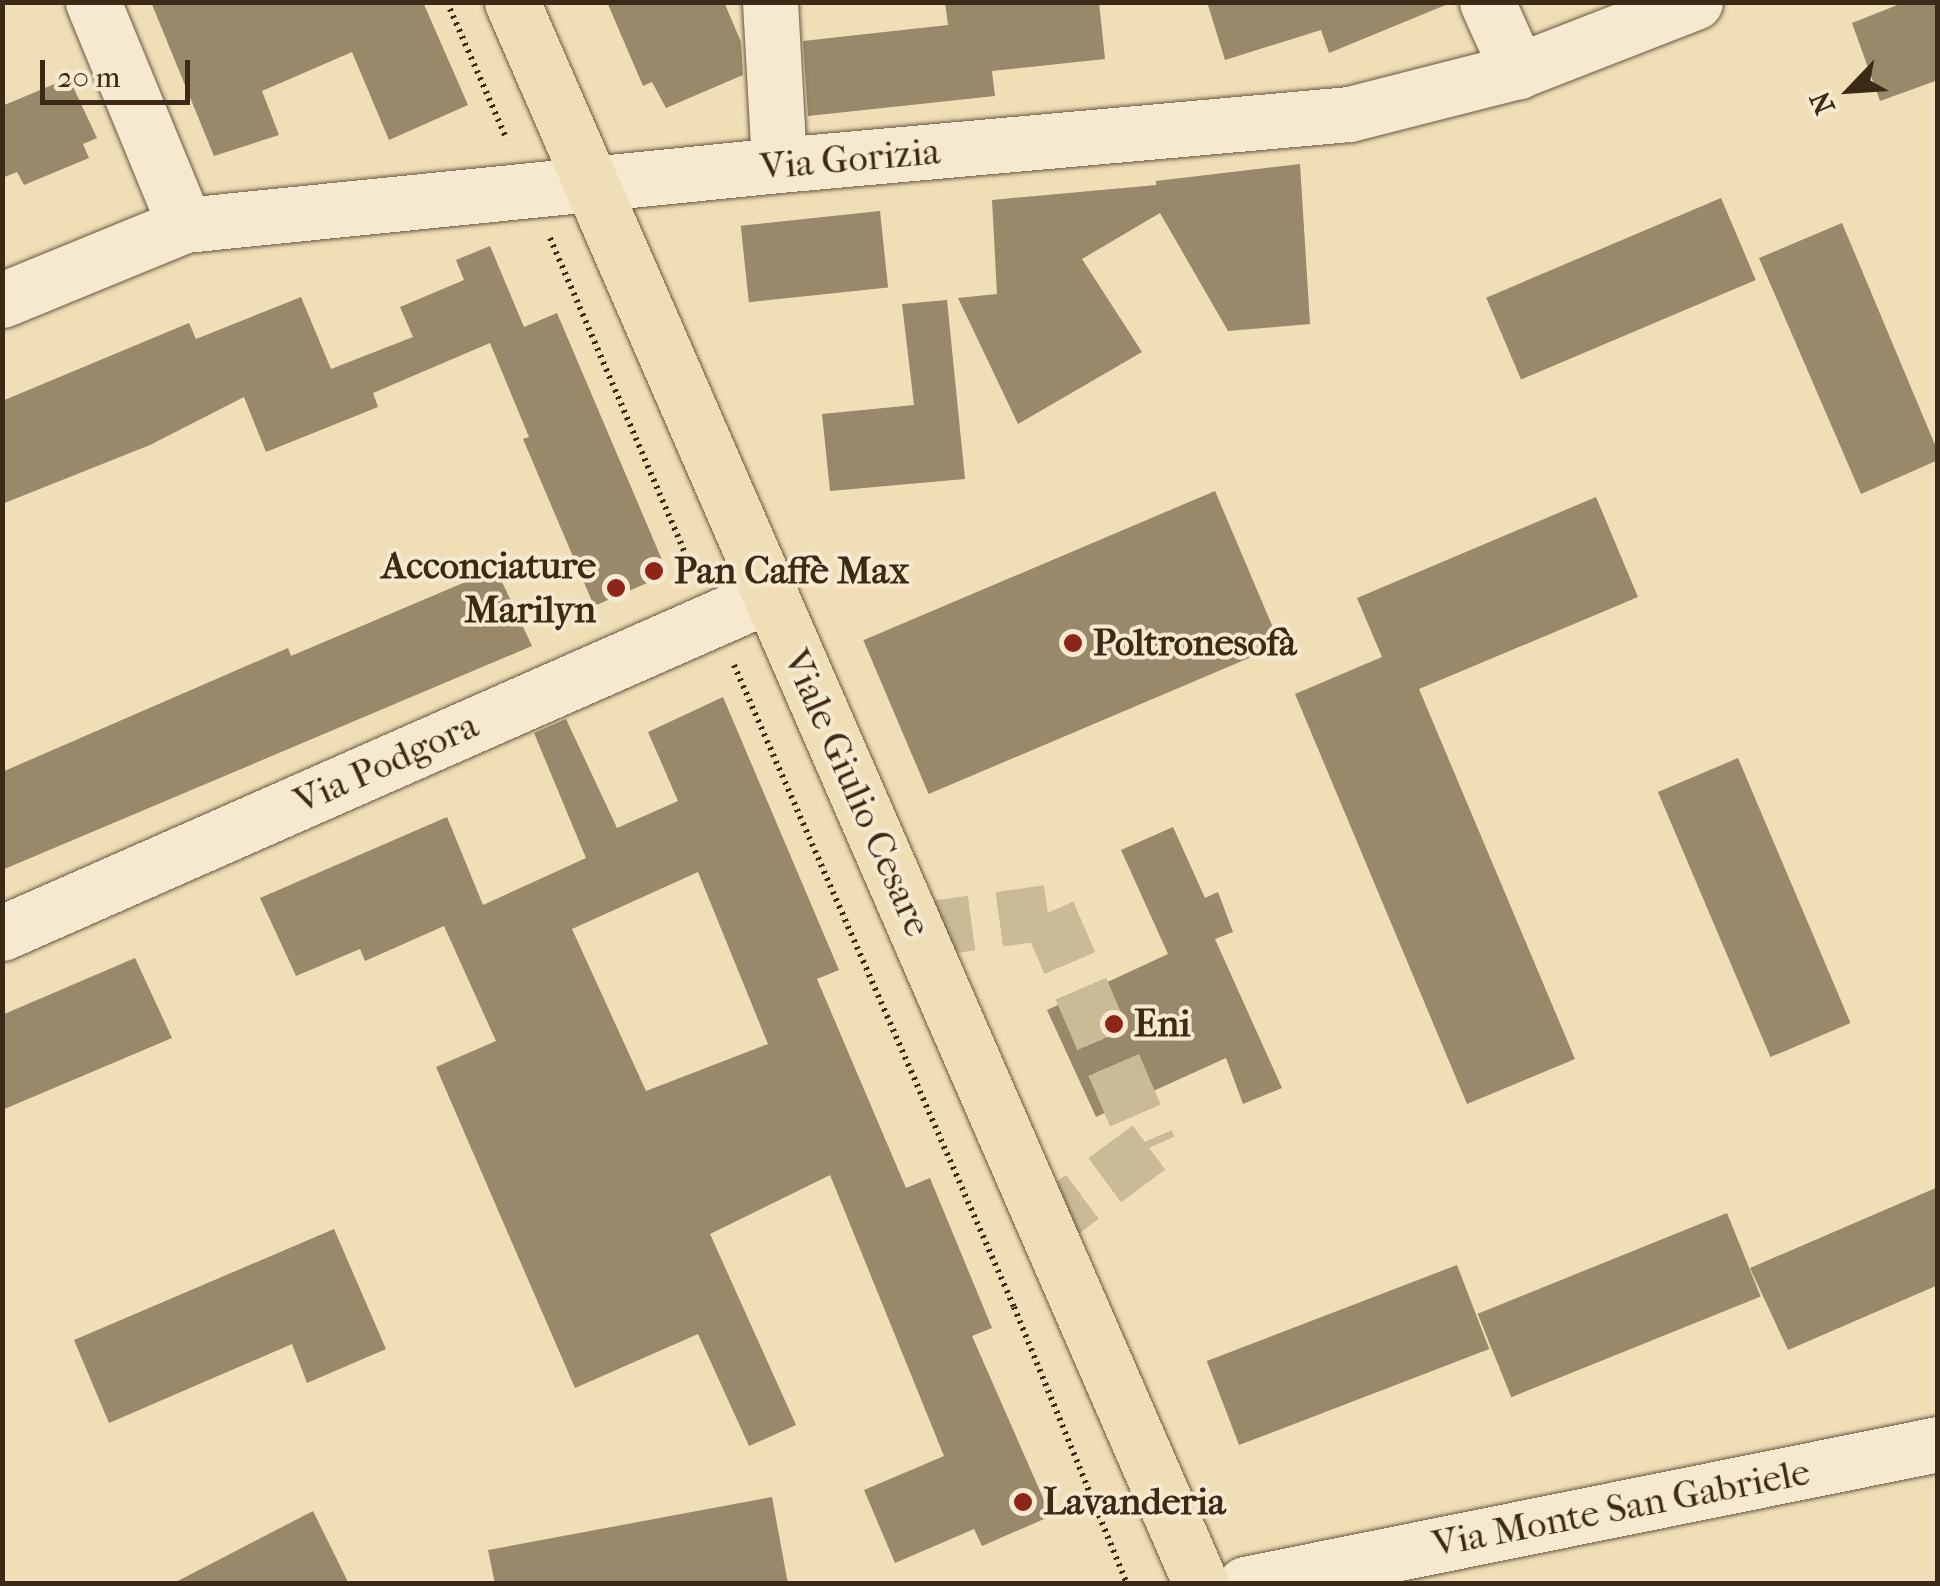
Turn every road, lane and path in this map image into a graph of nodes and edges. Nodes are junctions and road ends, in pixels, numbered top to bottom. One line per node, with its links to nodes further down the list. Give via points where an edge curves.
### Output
1 (93, 2): 12 (street)
2 (448, 2): 8 (path)
3 (512, 2): 10 (main road, Viale Giulio Cesare)
4 (770, 2): 9 (street)
5 (1487, 2): 7 (street)
6 (1695, 2): 7 (street, Via Gorizia)
7 (1518, 70): 9 (street, Via Gorizia, via 1349,114)
8 (510, 147)
9 (778, 164): 10 (street, Via Gorizia)
10 (591, 186): 12 (street, Via Gorizia); 15 (main road, Viale Giulio Cesare)
11 (543, 224): 14 (path)
12 (185, 225): 13 (street, Via Gorizia)
13 (2, 300)
14 (700, 588)
15 (770, 594): 17 (street, Via Podgora); 20 (main road, Viale Giulio Cesare)
16 (730, 654): 19 (path)
17 (2, 933)
18 (1938, 1444): 21 (street, Via Monte San Gabriele)
19 (1127, 1584)
20 (1201, 1584)
21 (1245, 1584)

